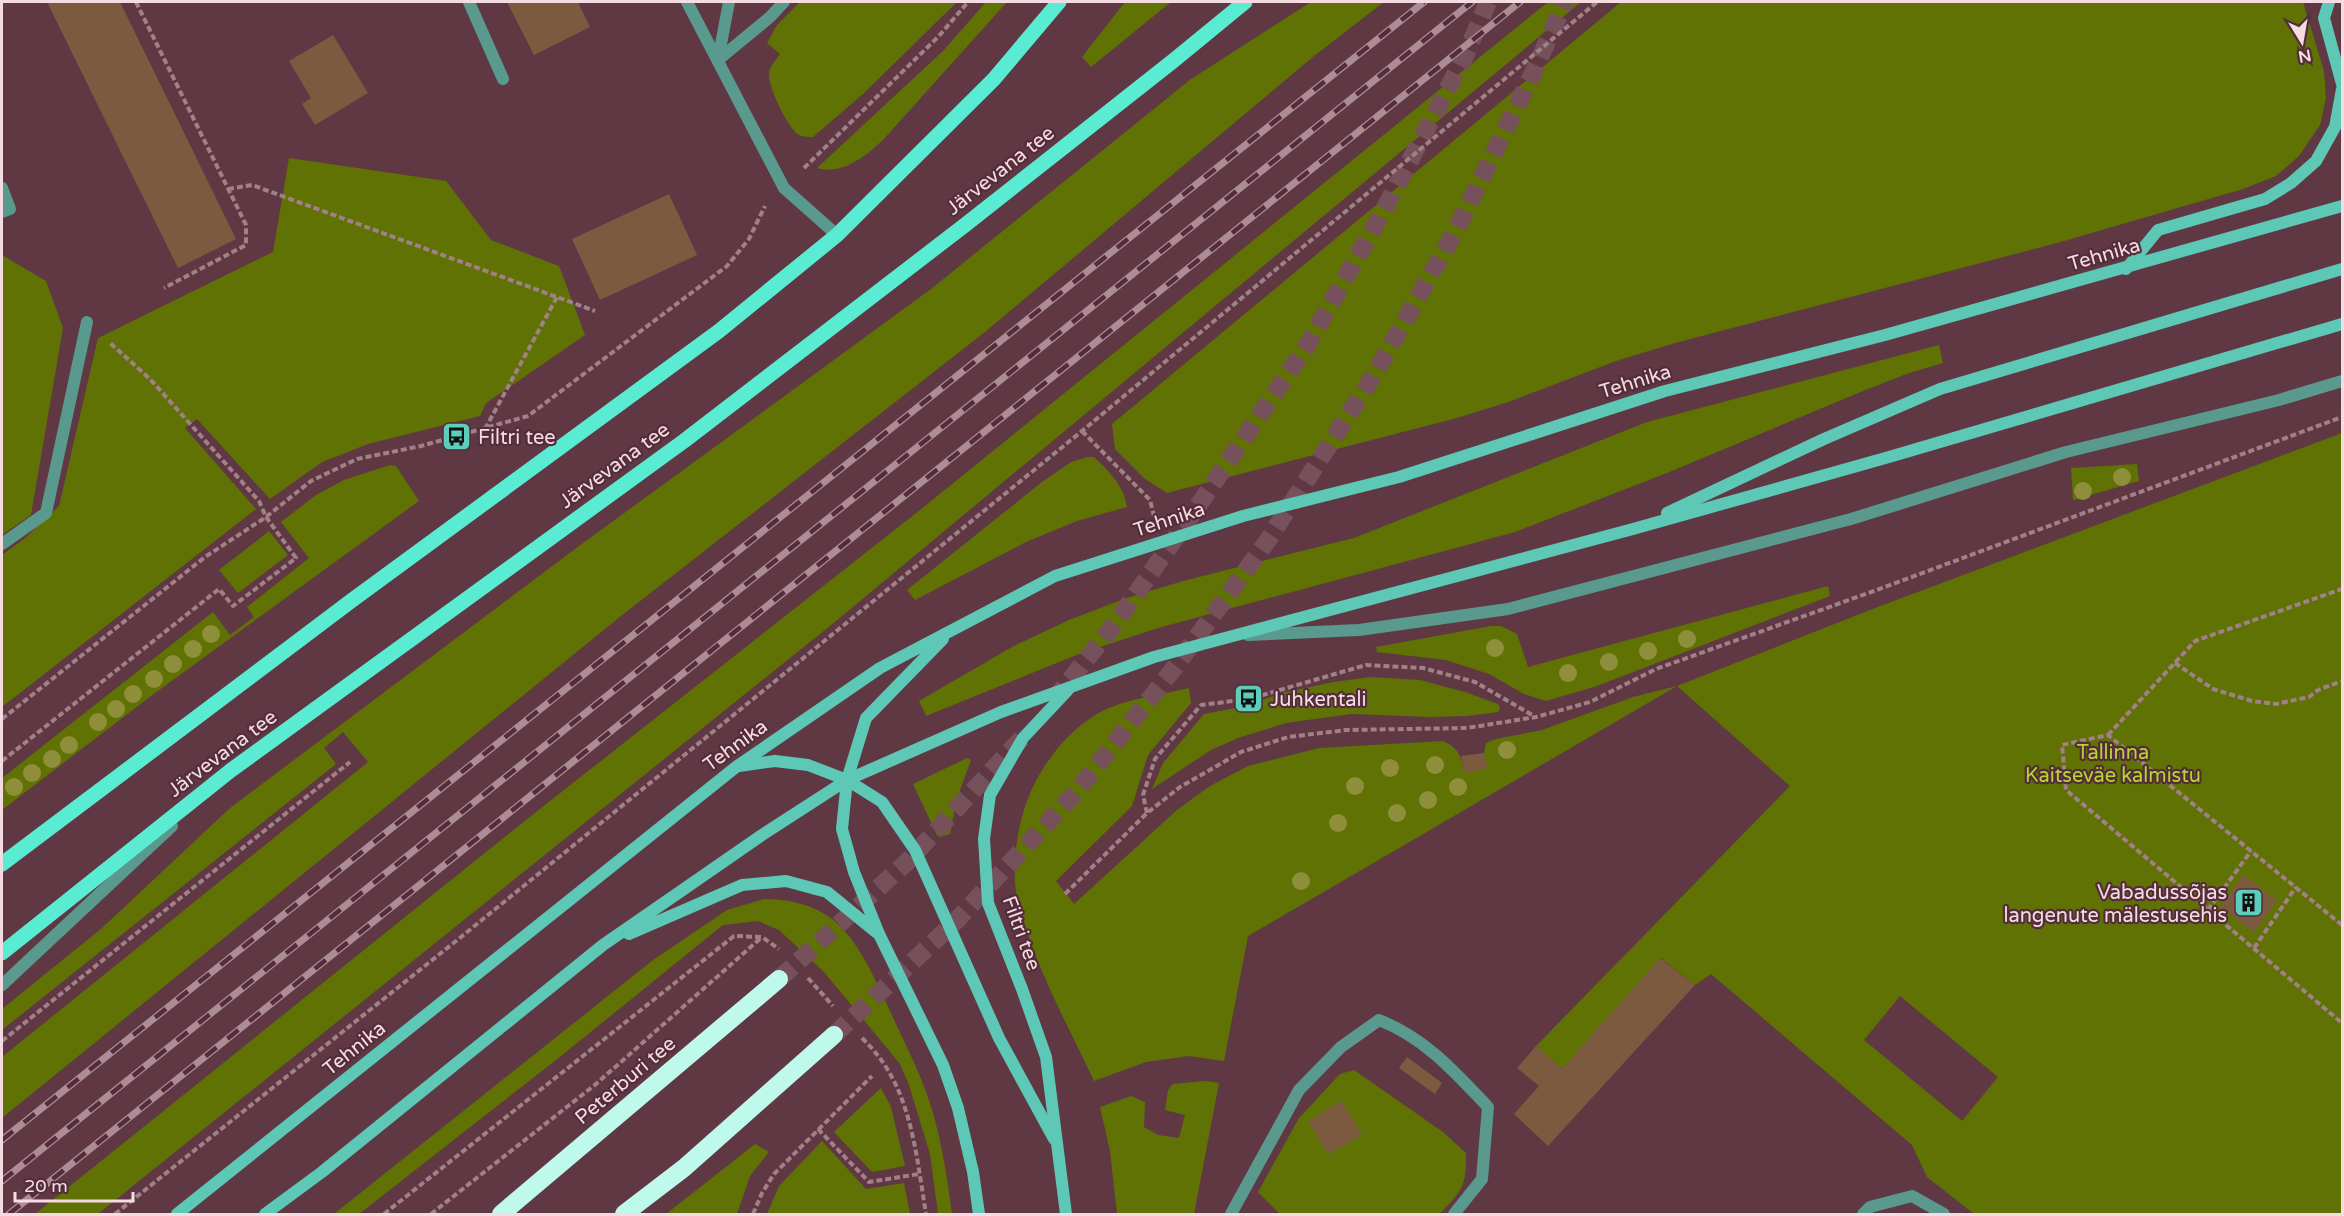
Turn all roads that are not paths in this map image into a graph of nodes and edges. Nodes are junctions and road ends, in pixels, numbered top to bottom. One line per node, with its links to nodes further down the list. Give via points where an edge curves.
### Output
1 (469, 2): 9 (street)
2 (687, 2): 8 (street)
3 (729, 2): 8 (street)
4 (784, 2): 8 (street)
5 (1059, 2): 15 (main road, via 994,79)
6 (1245, 2): 27 (main road, Järvevana tee, via 974,218 693,434)
7 (2329, 2): 10 (main road, via 2324,18)
8 (718, 60): 15 (street, via 784,188)
9 (503, 79)
10 (2343, 84)
11 (2343, 89): 16 (main road, via 2335,127 2316,161 2292,183 2265,199 2158,230)
12 (2, 188): 14 (street, via 10,209)
13 (2343, 206): 16 (main road, Tehnika)
14 (2, 212)
15 (837, 235): 29 (main road, via 719,331)
16 (2126, 269): 23 (main road, Tehnika, via 1665,391 1399,477 1243,516 1054,576)
17 (2343, 269): 21 (main road, via 1940,389)
18 (87, 322): 22 (street, via 46,513)
19 (2343, 324): 21 (main road)
20 (2343, 381): 24 (street, via 2066,452 1851,519 1508,609 1359,630)
21 (1633, 529): 24 (main road)
22 (2, 544)
23 (953, 629): 26 (main road, Tehnika, via 880,668); 28 (main road, via 866,718)
24 (1232, 635): 25 (main road, via 1154,657)
25 (1071, 687): 28 (main road, via 1001,712); 36 (main road, Filtri tee, via 1023,738 990,795 984,839 988,903 1046,1057)
26 (736, 767): 28 (main road, via 775,761 808,765); 37 (main road, Tehnika)
27 (230, 771): 32 (main road, Järvevana tee); 34 (street)
28 (847, 780): 30 (main road, via 842,829); 31 (main road); 36 (main road, via 882,802 915,850 999,1038)
29 (2, 864)
30 (879, 934): 31 (main road, via 827,892 786,881 742,885); 41 (main road, via 943,1065 971,1162)
31 (603, 945): 38 (main road)
32 (2, 953)
33 (779, 979): 39 (highway, Peterburi tee)
34 (2, 984)
35 (834, 1035): 40 (highway)
36 (1057, 1146): 42 (main road, Filtri tee)
37 (177, 1215)
38 (265, 1215)
39 (501, 1215)
40 (624, 1215)
41 (979, 1215)
42 (1066, 1215)
43 (1231, 1215): 44 (street, via 1299,1090 1341,1047 1379,1020 1403,1029 1445,1062 1488,1107 1482,1179)
44 (1454, 1215)
45 (1863, 1215): 46 (street, via 1870,1207 1912,1196)
46 (1944, 1215)

